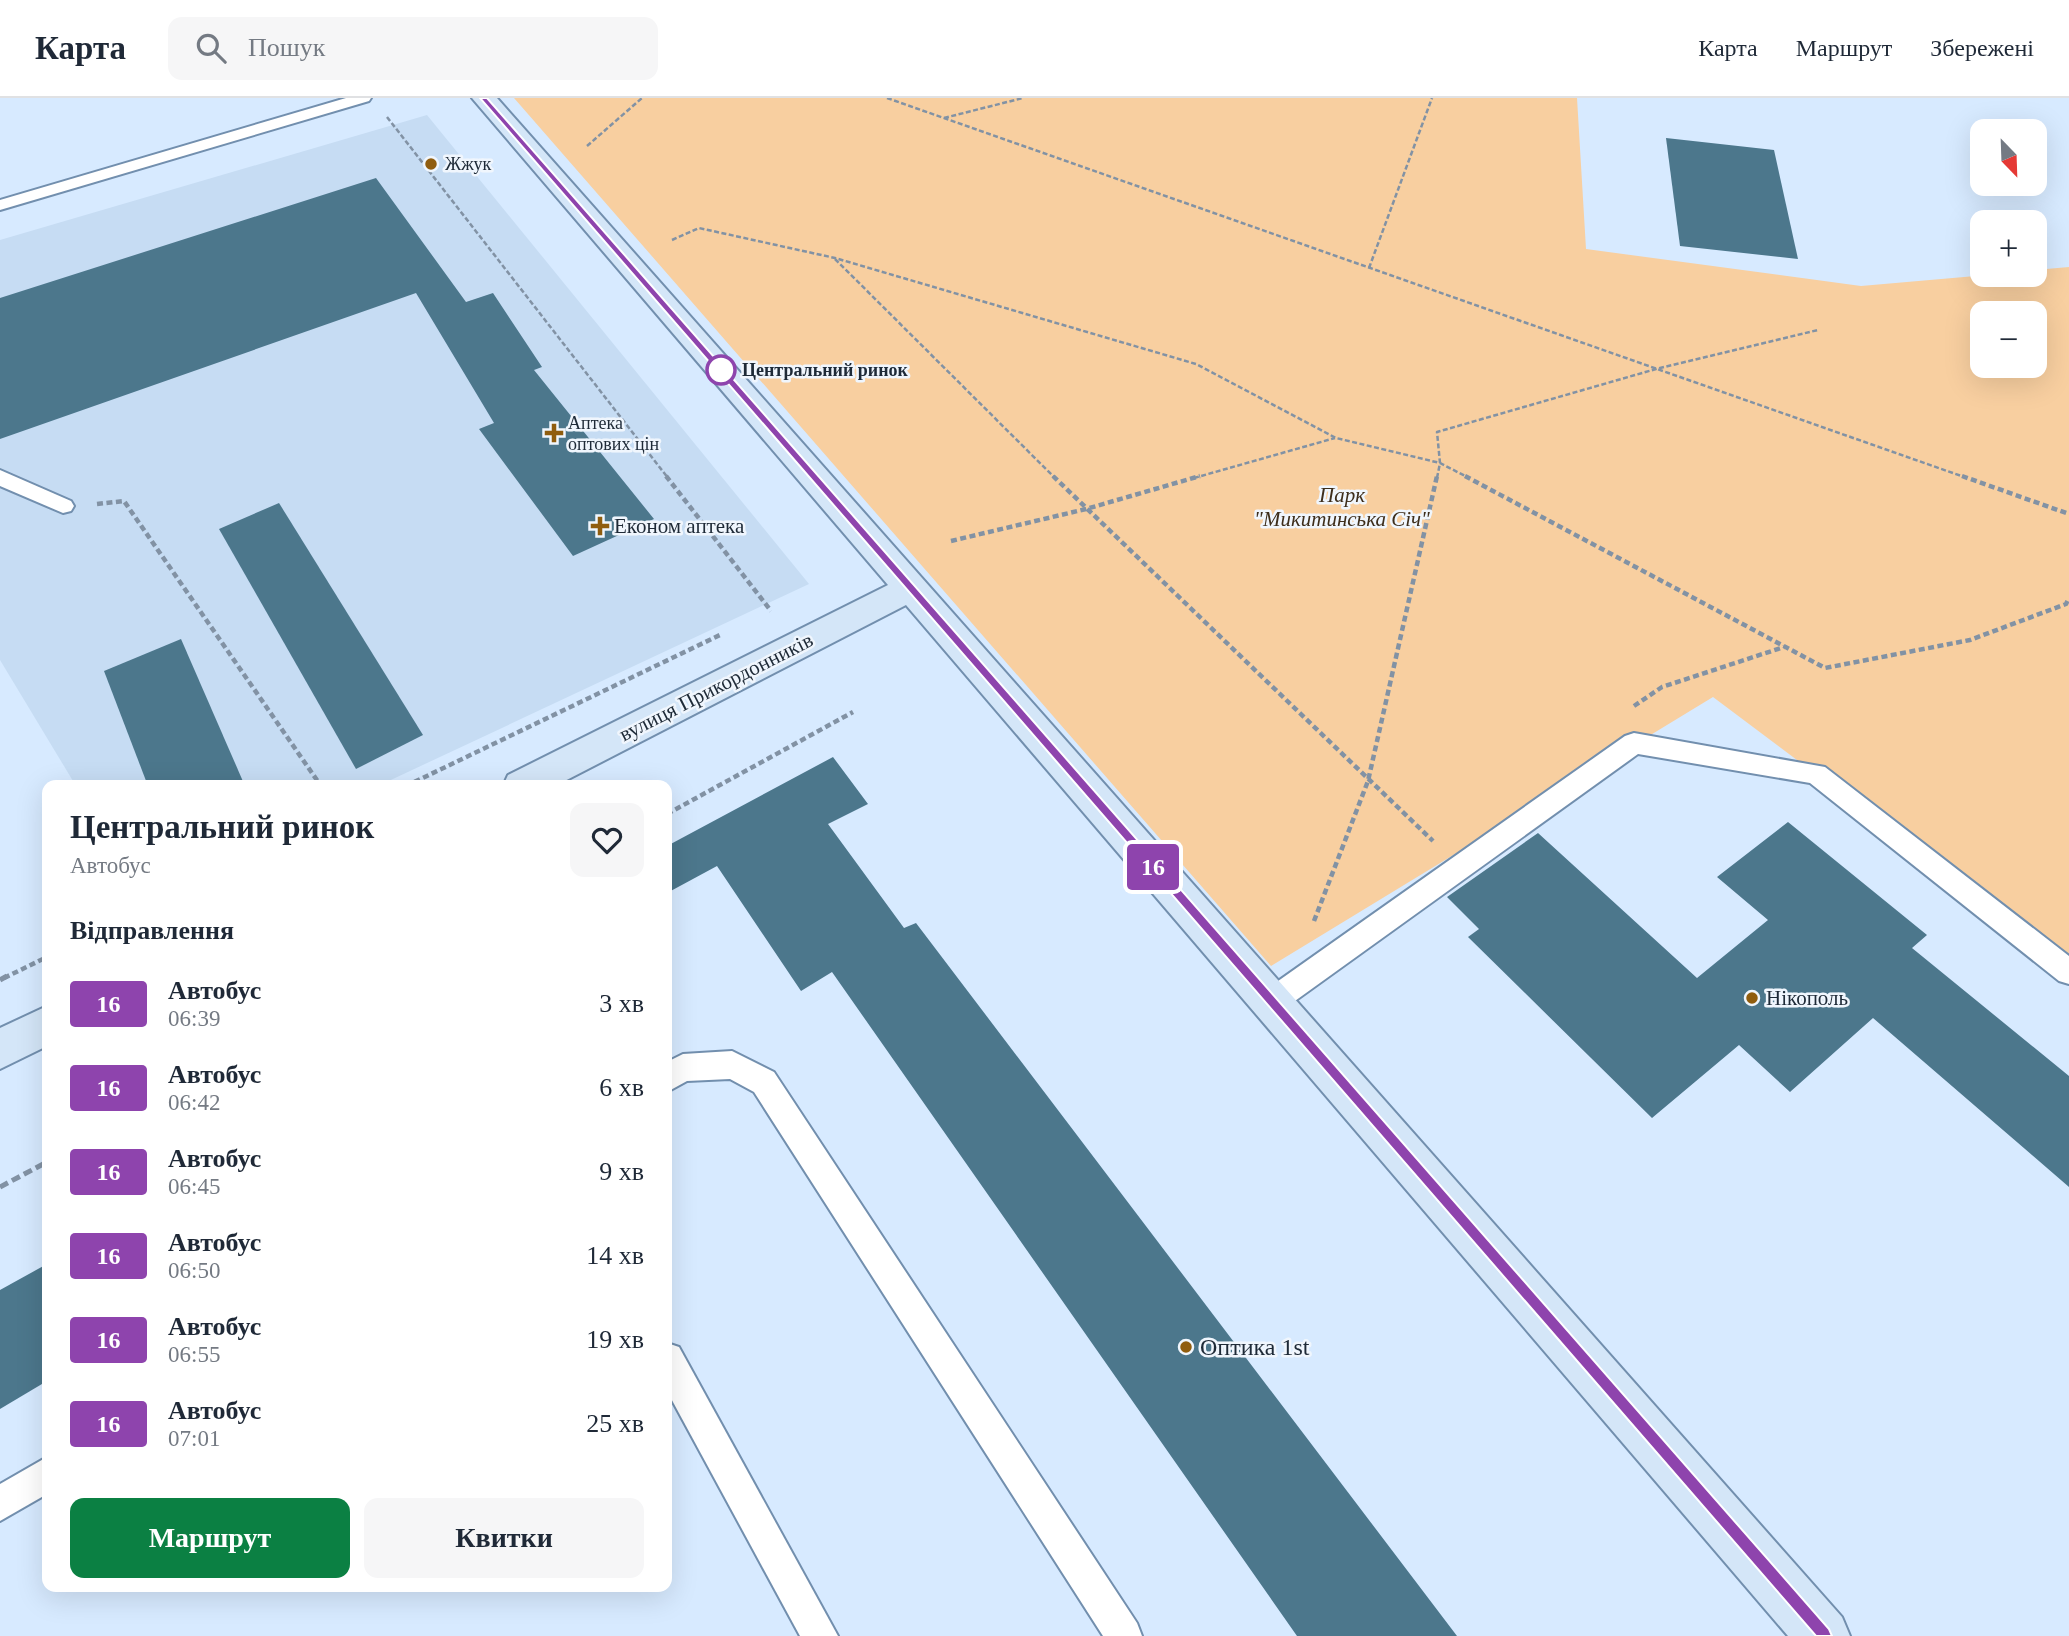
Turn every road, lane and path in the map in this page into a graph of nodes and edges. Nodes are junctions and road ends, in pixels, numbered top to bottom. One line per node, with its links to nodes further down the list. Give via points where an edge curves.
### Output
1 (363, 98): 10 (lane)
2 (484, 98): 23 (main road)
3 (642, 98): 9 (path)
4 (887, 98): 8 (path)
5 (1023, 98): 8 (path)
6 (1432, 98): 13 (path)
7 (381, 109): 25 (path)
8 (944, 118): 13 (path)
9 (586, 146)
10 (0, 205)
11 (672, 240): 12 (path, via 699,228)
12 (835, 258): 16 (path, via 1196,364); 20 (path)
13 (1369, 268): 15 (path)
14 (1818, 330): 15 (path)
15 (1656, 369): 17 (path, via 1437,432); 21 (path)
16 (1336, 438): 17 (path); 20 (path)
17 (1440, 463): 24 (path, via 1825,668 1970,640 2066,604); 29 (path)
18 (0, 477): 19 (lane)
19 (63, 506): 27 (path, via 124,501)
20 (1086, 509): 22 (path); 29 (path)
21 (2069, 514)
22 (951, 541)
23 (911, 588): 28 (main road, вулиця Прикордонників); 36 (main road)
24 (2069, 598)
25 (771, 611)
26 (853, 712): 30 (path)
27 (317, 780)
28 (533, 780)
29 (1368, 781): 31 (path); 32 (path)
30 (672, 811)
31 (1435, 842)
32 (1310, 931)
33 (42, 959): 35 (path)
34 (2069, 972): 36 (lane, via 1816,774 1634,743)
35 (0, 980)
36 (1271, 1002): 47 (main road)
37 (42, 1028): 38 (main road)
38 (0, 1049)
39 (672, 1075): 46 (lane, via 683,1068 733,1065 764,1082)
40 (42, 1165): 41 (path)
41 (0, 1187)
42 (672, 1368): 45 (lane)
43 (42, 1477): 44 (lane)
44 (0, 1504)
45 (820, 1636)
46 (1124, 1636)
47 (1823, 1636)

